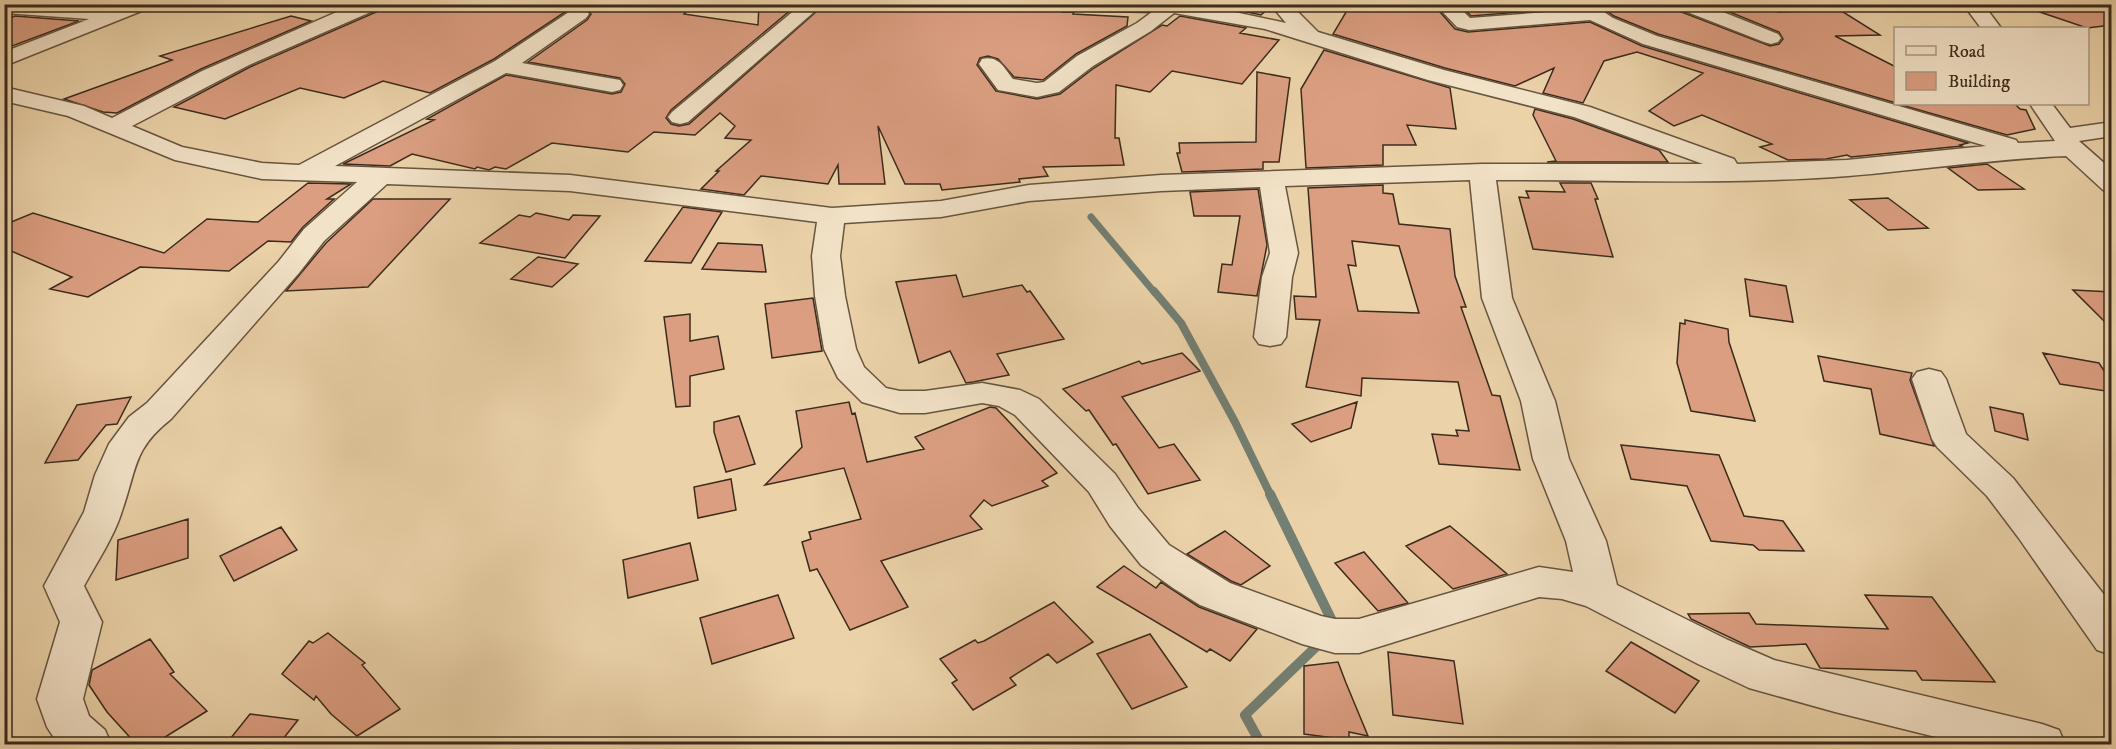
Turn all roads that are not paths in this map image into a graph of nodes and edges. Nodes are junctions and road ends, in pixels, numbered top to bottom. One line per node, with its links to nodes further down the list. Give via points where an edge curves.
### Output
1 (142, 4): 13 (street)
2 (814, 4): 23 (street)
3 (1063, 4): 10 (street)
4 (1300, 4): 15 (street, via 1286,11)
5 (1444, 4): 11 (street, via 1469,24)
6 (1684, 4): 16 (street)
7 (1972, 4): 14 (street)
8 (4, 7): 13 (street)
9 (355, 7): 24 (street, via 175,92)
10 (1170, 7): 15 (street, via 1247,19); 18 (street, via 1051,87 1037,90 1006,85)
11 (1585, 9): 27 (street, via 1650,40)
12 (579, 14): 19 (street)
13 (117, 15): 17 (street)
14 (1991, 27)
15 (1311, 37): 29 (street, via 1436,75 1582,112)
16 (1770, 38)
17 (4, 60)
18 (990, 64)
19 (503, 66): 20 (street); 30 (street)
20 (612, 85)
21 (12, 100): 24 (street, via 76,111)
22 (2042, 105): 26 (street)
23 (680, 117)
24 (115, 126): 30 (street, via 175,153 262,171)
25 (2112, 129): 26 (street)
26 (2068, 142): 27 (street); 32 (street)
27 (2024, 150): 29 (street, via 1847,168)
28 (1482, 172): 29 (street); 33 (street); 37 (street, via 1497,298 1538,401 1551,459 1586,541)
29 (1754, 172)
30 (301, 174): 31 (street)
31 (380, 176): 34 (street, via 570,183); 39 (street, via 314,235 127,444 103,512 64,586 81,622 60,699 70,727)
32 (2106, 176)
33 (1271, 178): 34 (street, via 1072,189 941,209); 35 (street, via 1284,253)
34 (832, 216): 37 (street, via 826,256 840,349 850,371 874,395 900,402 925,402 982,393 1008,397 1027,407 1102,483 1155,555 1215,594 1317,632 1347,636 1370,633 1539,582)
35 (1270, 337)
36 (1929, 379): 38 (street, via 1950,438 2000,487 2032,526)
37 (1599, 594): 40 (street, via 1765,675)
38 (2112, 638)
39 (88, 744)
40 (2042, 744)

